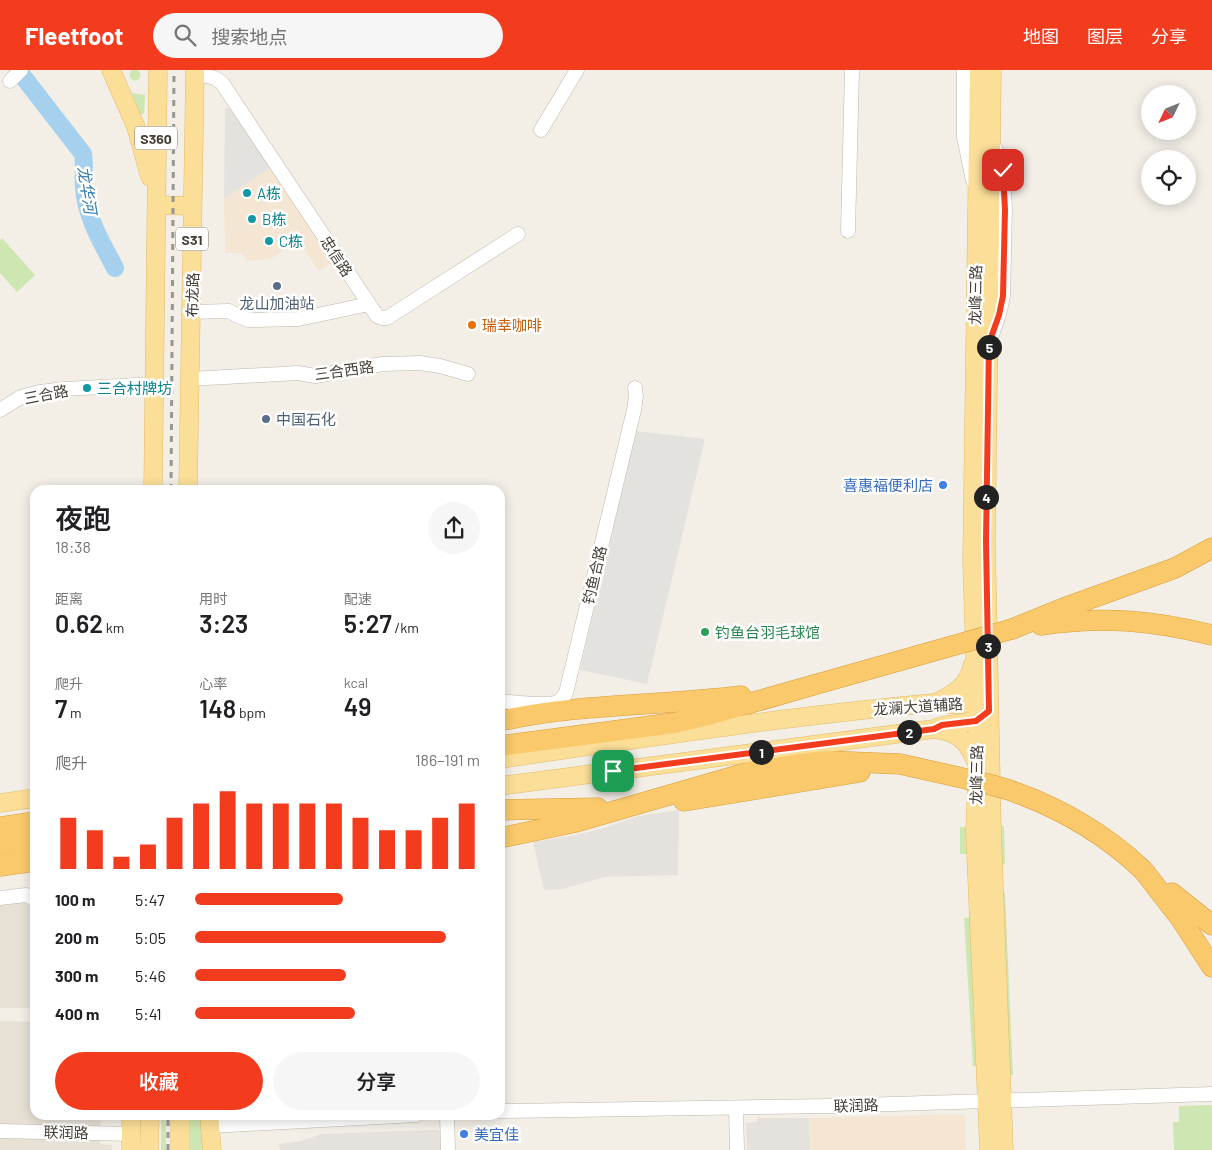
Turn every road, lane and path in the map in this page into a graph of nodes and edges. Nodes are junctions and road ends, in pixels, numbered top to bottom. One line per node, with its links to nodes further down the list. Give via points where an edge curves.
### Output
1 (111, 70): 12 (main road, via 136,127)
2 (158, 70): 12 (main road, S360)
3 (219, 70): 9 (street)
4 (577, 70): 10 (street)
5 (852, 70): 14 (street)
6 (964, 70): 11 (street, via 964,137)
7 (980, 70): 11 (main road, 龙峰三路)
8 (992, 70): 32 (main road, 龙峰三路, via 986,541)
9 (192, 71): 13 (main road, 布龙路 / S31); 16 (street, 忠信路, via 219,80 225,86)
10 (541, 130)
11 (977, 198): 28 (main road, 龙峰三路, via 972,561)
12 (157, 205): 13 (main road); 20 (main road, S31)
13 (192, 206): 17 (main road, 布龙路 / S31)
14 (848, 231)
15 (518, 234): 16 (street, 忠信路, via 387,318 378,316)
16 (369, 304): 17 (street, via 299,319 249,320 229,311)
17 (191, 312): 19 (main road, 布龙路 / S31)
18 (468, 374): 19 (street, 三合西路, via 440,366 396,363 314,376 298,373)
19 (190, 379): 23 (main road, 布龙路 / S31)
20 (154, 384): 22 (street, 三合路, via 40,392 21,397); 24 (main road, S31)
21 (636, 388): 30 (street, 钓鱼合路, via 634,410 566,693 558,702 552,703)
22 (0, 410)
23 (189, 476)
24 (152, 485)
25 (1212, 548): 26 (highway, via 1175,568)
26 (1012, 629): 27 (highway, via 1084,619 1160,624); 29 (highway, bridge)
27 (1212, 635)
28 (974, 656): 31 (main road, via 963,686); 32 (main road, 龙峰三路)
29 (810, 686): 33 (highway, via 708,700 563,710); 35 (highway, via 674,723)
30 (505, 701)
31 (934, 703): 32 (main road, 龙澜大道辅路); 36 (main road, 龙澜大道辅路, via 760,722)
32 (980, 712): 34 (main road, 龙澜大道辅路); 38 (main road, 龙峰三路); 61 (main road, 龙峰三路, via 992,832)
33 (505, 720)
34 (934, 729): 38 (main road, via 950,731 970,748); 39 (main road, 龙澜大道辅路)
35 (505, 745)
36 (518, 756): 37 (main road, 龙澜大道辅路); 39 (main road)
37 (505, 758)
38 (972, 772): 43 (highway, via 884,770 664,804); 47 (highway, via 900,764 827,761 799,764 742,774 576,822); 53 (highway, bridge, via 1073,818 1107,839); 61 (main road, 龙峰三路)
39 (522, 783): 40 (main road, 龙澜大道辅路)
40 (505, 785)
41 (30, 799): 42 (main road)
42 (0, 802)
43 (505, 810)
44 (30, 823): 45 (highway)
45 (0, 827)
46 (30, 835): 48 (main road)
47 (505, 837)
48 (0, 839)
49 (30, 842): 50 (highway)
50 (0, 846)
51 (30, 860): 52 (highway)
52 (0, 864)
53 (1143, 870): 58 (highway); 59 (highway, via 1181,919)
54 (30, 875): 55 (highway)
55 (0, 878)
56 (30, 897): 57 (street)
57 (0, 898)
58 (1212, 925)
59 (1212, 967)
60 (1212, 1094): 61 (street, 联润路)
61 (994, 1100): 62 (street, 联润路); 77 (main road, 龙峰三路); 78 (main road, 龙峰三路)
62 (736, 1108): 63 (street, 联润路); 76 (street)
63 (505, 1112)
64 (131, 1120): 71 (main road)
65 (150, 1120): 72 (main road)
66 (180, 1120): 73 (main road)
67 (244, 1120): 69 (street)
68 (447, 1120): 75 (street)
69 (210, 1121): 74 (main road)
70 (0, 1131): 71 (street, 联润路)
71 (131, 1142)
72 (149, 1150)
73 (180, 1150)
74 (212, 1150)
75 (448, 1150)
76 (737, 1150)
77 (989, 1150)
78 (1004, 1150)

